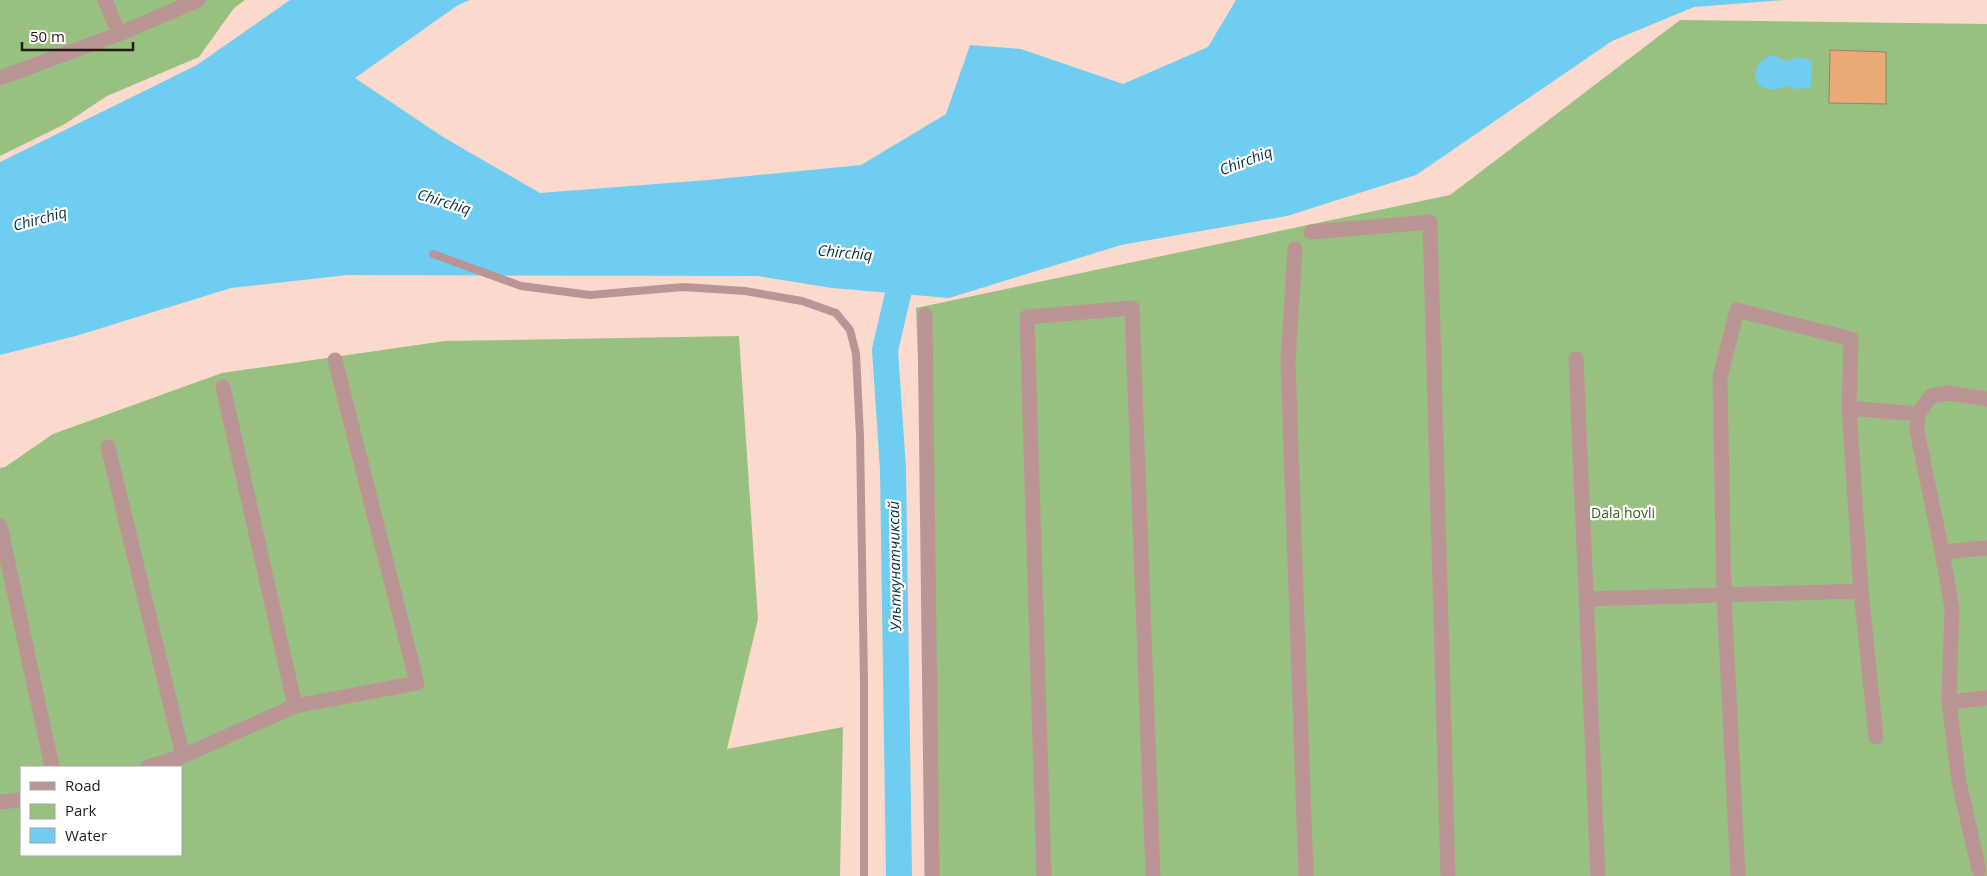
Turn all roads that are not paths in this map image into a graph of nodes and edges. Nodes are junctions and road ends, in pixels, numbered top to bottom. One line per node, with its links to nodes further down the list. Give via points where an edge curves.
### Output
1 (105, 0): 3 (street)
2 (198, 0): 3 (street)
3 (119, 34): 4 (street)
4 (0, 78)
5 (1311, 232): 37 (street, via 1430,222)
6 (1295, 249): 36 (street, via 1288,362)
7 (433, 254): 32 (lane, via 521,286 590,295 683,287 745,290 802,301 836,313 850,330 856,354 860,436)
8 (925, 315): 33 (street)
9 (1576, 359): 21 (street)
10 (335, 360): 24 (street, via 416,683)
11 (223, 387): 24 (street)
12 (1987, 399): 14 (street, via 1948,393 1931,396)
13 (1849, 408): 14 (street); 19 (street); 20 (street, via 1852,340 1737,310 1720,377)
14 (1918, 414): 18 (street, via 1917,431)
15 (108, 447): 26 (street)
16 (0, 526): 27 (street)
17 (1987, 548): 18 (street)
18 (1942, 552): 23 (street, via 1952,608)
19 (1861, 591): 20 (street); 25 (street)
20 (1724, 596): 21 (street); 39 (street)
21 (1586, 600): 38 (street)
22 (1987, 698): 23 (street)
23 (1949, 702): 31 (street, via 1959,782)
24 (295, 706): 26 (street)
25 (1876, 737)
26 (183, 756): 28 (street)
27 (52, 766)
28 (151, 766)
29 (20, 800): 30 (street)
30 (0, 802)
31 (1979, 872)
32 (864, 876)
33 (932, 876)
34 (1044, 876): 35 (street, via 1026,317 1132,308)
35 (1153, 876)
36 (1306, 876)
37 (1448, 876)
38 (1598, 876)
39 (1738, 876)

